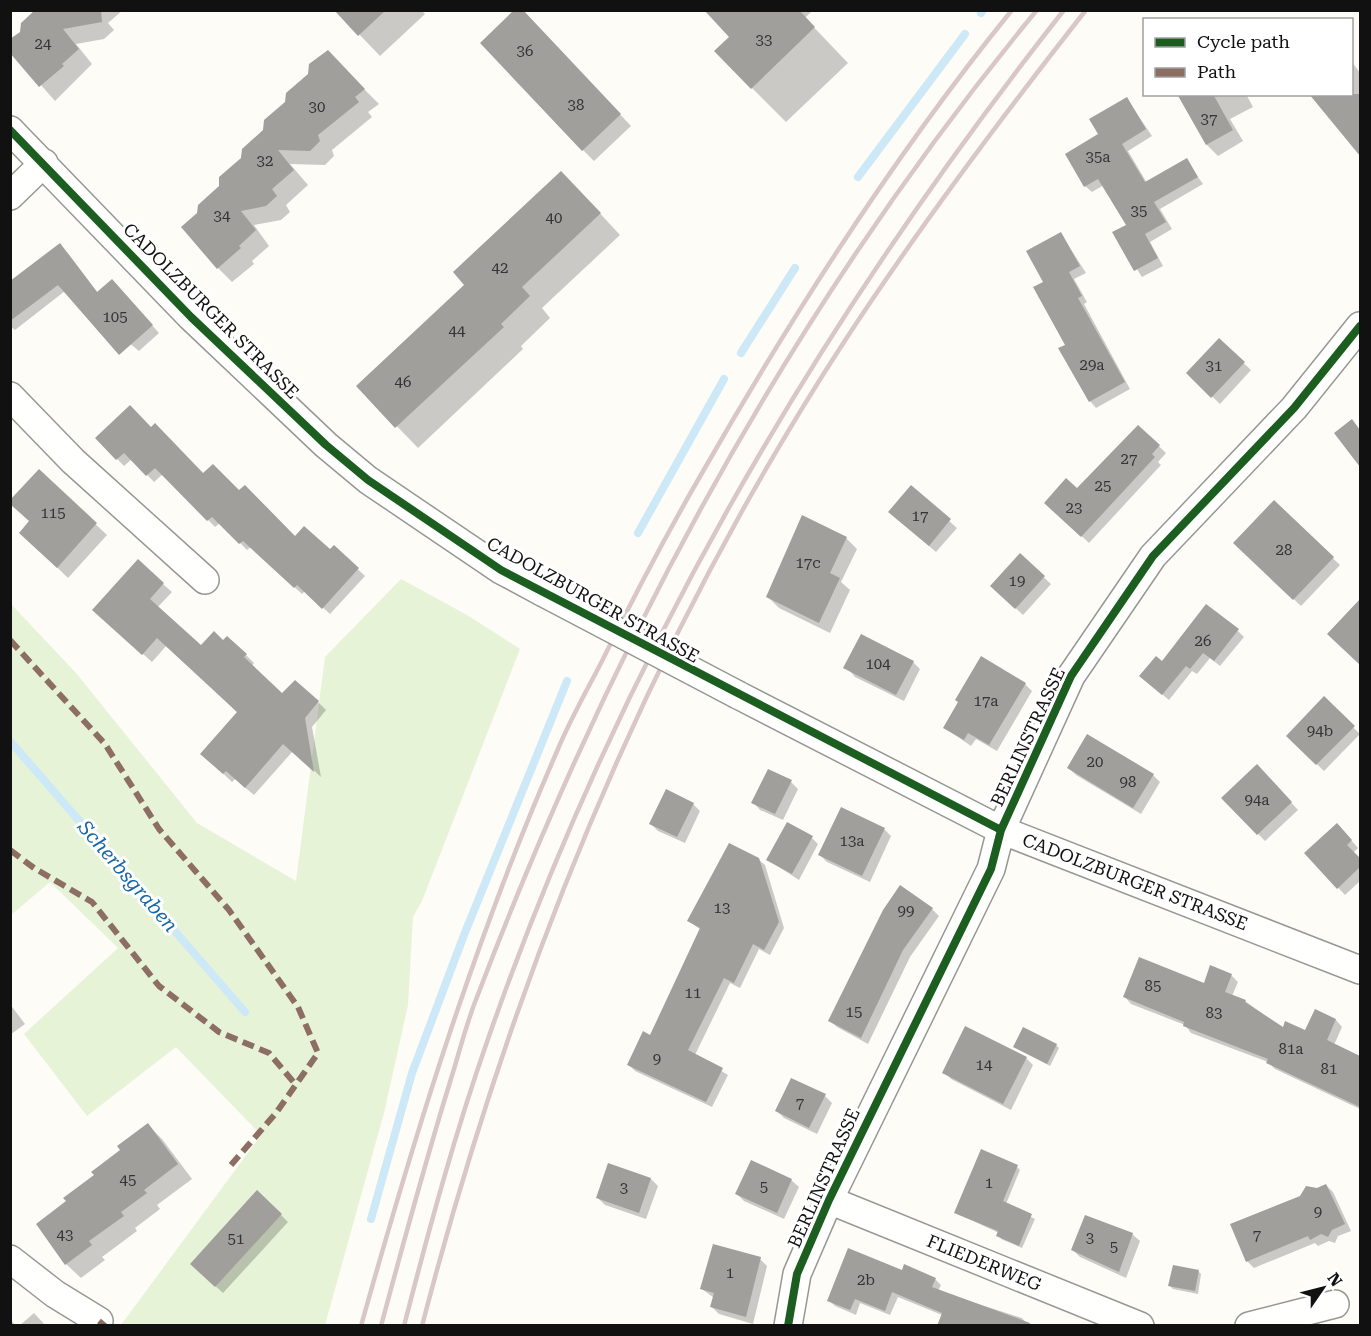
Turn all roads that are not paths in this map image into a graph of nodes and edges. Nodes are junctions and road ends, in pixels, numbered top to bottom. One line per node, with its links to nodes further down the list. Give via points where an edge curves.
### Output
1 (10, 130): 2 (street, CADOLZBURGER STRASSE)
2 (44, 163): 3 (street); 7 (street, CADOLZBURGER STRASSE, bridge, via 191,316 368,480 501,570)
3 (10, 195)
4 (1360, 326): 7 (street, BERLINSTRASSE, via 1294,408 1153,556 1071,676)
5 (10, 396): 6 (street, via 73,462)
6 (206, 580)
7 (1001, 830): 8 (street, CADOLZBURGER STRASSE); 9 (street, BERLINSTRASSE, via 992,869)
8 (1360, 970)
9 (829, 1200): 13 (street, BERLINSTRASSE, via 797,1274); 14 (street, FLIEDERWEG)
10 (10, 1259): 12 (street)
11 (1335, 1304): 15 (street)
12 (99, 1321)
13 (788, 1326)
14 (1140, 1326)
15 (1249, 1326)

